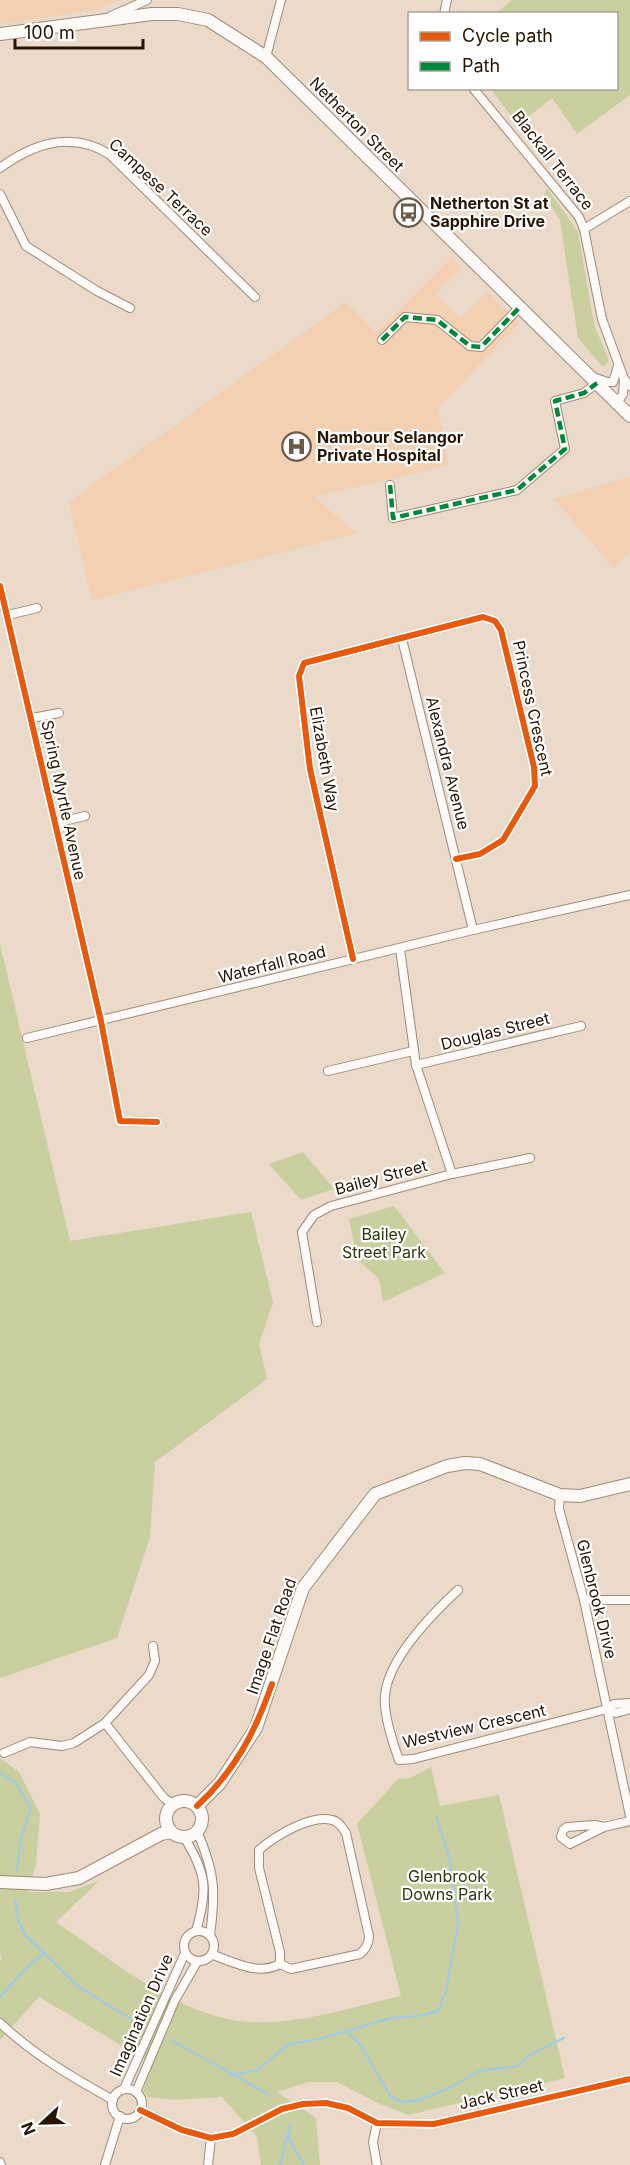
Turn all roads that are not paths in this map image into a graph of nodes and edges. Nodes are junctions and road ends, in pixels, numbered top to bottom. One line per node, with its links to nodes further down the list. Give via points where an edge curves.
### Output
1 (147, 0): 3 (street)
2 (281, 0): 5 (street)
3 (84, 23): 4 (street, Netherton Street); 5 (street, Netherton Street, via 152,14 194,16 220,27)
4 (0, 34)
5 (266, 57): 12 (street, Netherton Street)
6 (475, 90): 10 (street, Blackall Terrace, via 579,217)
7 (0, 168): 11 (street, Campese Terrace, via 37,146 63,140 86,142 98,148 109,154)
8 (0, 194): 13 (street, via 26,246)
9 (630, 201): 10 (street)
10 (584, 229): 15 (street, Blackall Terrace, via 600,311)
11 (255, 297)
12 (520, 307): 14 (street, via 481,347 470,346 437,320 405,317); 16 (street, Netherton Street)
13 (130, 308)
14 (382, 340)
15 (618, 365): 16 (street, via 616,377 610,382); 17 (street, Blackall Terrace)
16 (592, 379): 18 (street, Netherton Street); 19 (street, via 584,393 555,401 565,449 517,490 393,518)
17 (627, 383): 18 (street, Blackall Terrace, via 623,394)
18 (625, 407)
19 (390, 485)
20 (0, 586): 22 (street, Spring Myrtle Avenue)
21 (37, 608): 22 (street)
22 (8, 615): 25 (street, Spring Myrtle Avenue)
23 (402, 639): 28 (street, Alexandra Avenue); 28 (street, Princess Crescent, via 483,617 495,621 501,630 534,767 535,786 503,840 480,854); 32 (street, Elizabeth Way, via 318,657 304,663 299,676 310,769)
24 (58, 712): 25 (street, Spring Myrtle Avenue)
25 (32, 718): 27 (street, Spring Myrtle Avenue)
26 (84, 816): 27 (street, Spring Myrtle Avenue)
27 (55, 823): 33 (street, Spring Myrtle Avenue)
28 (456, 859): 30 (street, Alexandra Avenue)
29 (630, 895): 30 (street, Waterfall Road)
30 (473, 930): 31 (street, Waterfall Road)
31 (400, 949): 32 (street, Waterfall Road); 36 (street)
32 (353, 959): 33 (street, Waterfall Road)
33 (101, 1021): 35 (street, Waterfall Road); 39 (street, Spring Myrtle Avenue, via 120,1121)
34 (581, 1026): 37 (street, Douglas Street)
35 (27, 1038)
36 (412, 1051): 37 (street); 38 (street)
37 (416, 1065): 41 (street)
38 (328, 1071)
39 (156, 1122)
40 (530, 1158): 41 (street, Bailey Street)
41 (452, 1174): 42 (street, Bailey Street, via 331,1206 314,1215 302,1232)
42 (317, 1322)
43 (630, 1485): 44 (street, Image Flat Road, via 580,1496)
44 (560, 1495): 46 (street, Glenbrook Drive, via 559,1509); 55 (street, Image Flat Road, via 480,1464 465,1462 389,1487 369,1500 303,1588 256,1728 220,1783)
45 (458, 1590): 50 (street, Westview Crescent, via 432,1614 396,1661 384,1696 399,1760)
46 (584, 1600): 47 (street); 50 (street, Glenbrook Drive)
47 (630, 1600)
48 (153, 1646): 52 (street, via 155,1661 149,1675)
49 (630, 1702): 50 (street)
50 (608, 1709): 51 (street, via 616,1713); 56 (street, Glenbrook Drive)
51 (630, 1709)
52 (105, 1723): 53 (street, via 74,1743 62,1746 30,1742); 54 (street)
53 (4, 1753)
54 (172, 1804): 55 (street, via 183,1800); 60 (street, via 165,1821)
55 (197, 1806): 59 (street, via 202,1819)
56 (630, 1816)
57 (630, 1821): 58 (street)
58 (604, 1827)
59 (197, 1831): 61 (street); 64 (street, via 209,1859 215,1894)
60 (171, 1832): 61 (street); 62 (street, via 79,1878 46,1884)
61 (184, 1838): 63 (street, via 200,1862 203,1907)
62 (0, 1882)
63 (196, 1931): 64 (street); 65 (street, via 185,1940)
64 (210, 1935): 66 (street)
65 (185, 1953): 67 (street); 71 (street, Imagination Drive)
66 (213, 1954): 67 (street); 68 (street, via 255,1969)
67 (198, 1962): 72 (street, Imagination Drive, via 175,2000)
68 (280, 1964): 68 (street, via 291,1969 360,1954 369,1943 346,1833 332,1819 295,1825 259,1850 259,1868)
69 (0, 2023): 73 (street, via 58,2069)
70 (630, 2079): 76 (street, Jack Street, via 434,2124)
71 (124, 2089): 72 (street); 73 (street)
72 (136, 2092): 74 (street)
73 (113, 2100): 75 (street)
74 (140, 2110): 75 (street, via 134,2117); 77 (street, via 182,2130)
75 (120, 2116): 78 (street)
76 (377, 2123): 77 (street, via 348,2108 326,2103 303,2104 282,2109 233,2134); 80 (street, via 373,2142)
77 (211, 2138): 79 (street)
78 (105, 2165)
79 (208, 2165)
80 (377, 2165)

